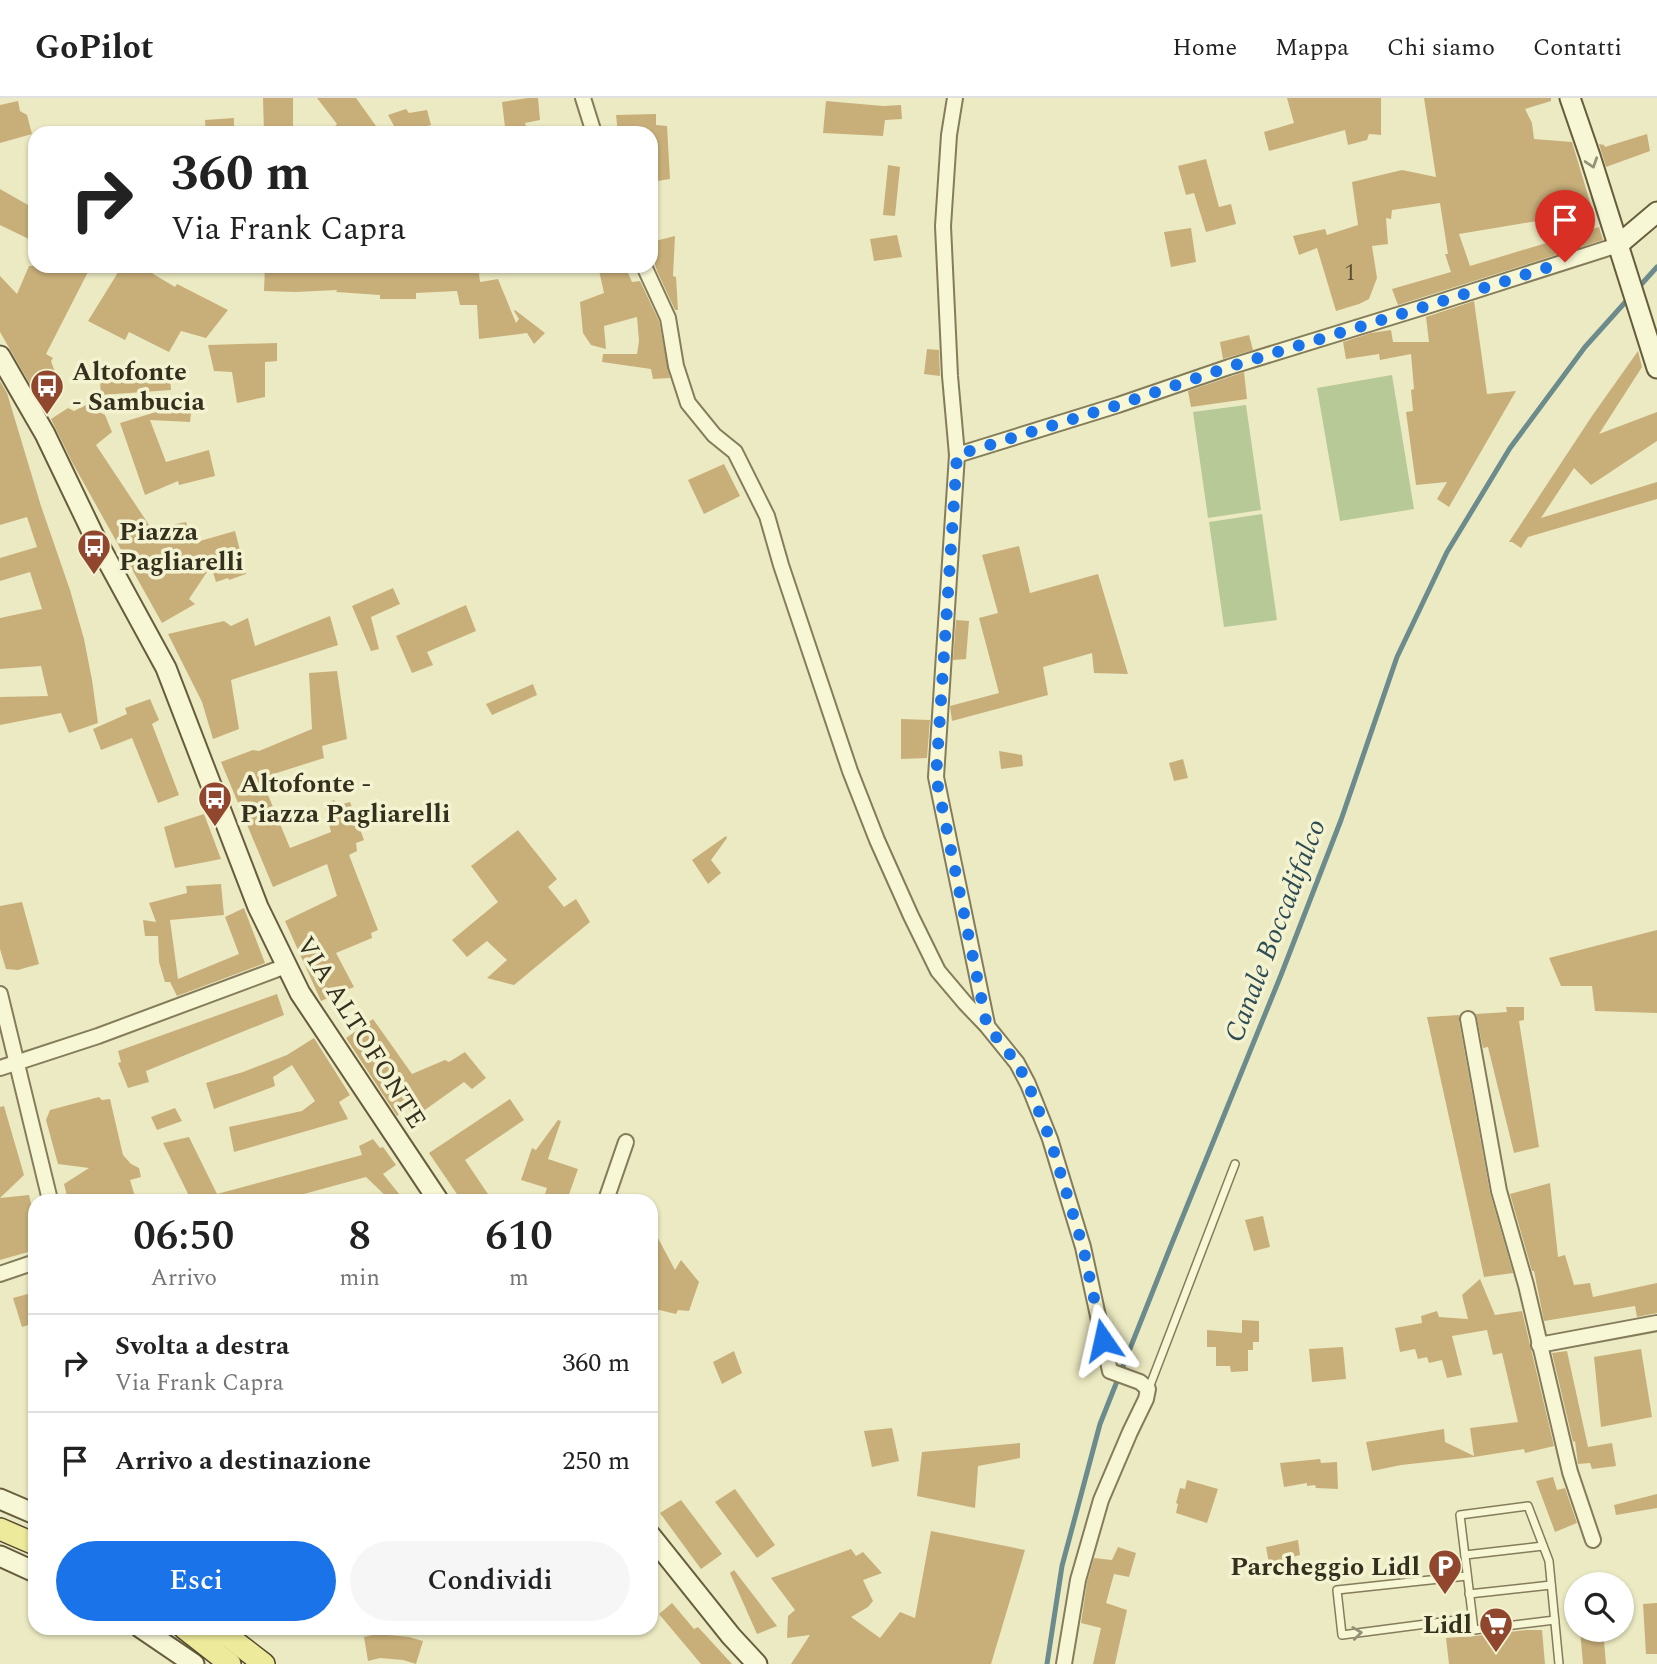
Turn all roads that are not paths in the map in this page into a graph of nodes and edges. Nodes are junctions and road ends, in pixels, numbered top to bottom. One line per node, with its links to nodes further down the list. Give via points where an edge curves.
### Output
1 (583, 98): 4 (street)
2 (955, 98): 10 (street, via 943,226)
3 (1570, 98): 6 (street, one-way to 6)
4 (592, 126)
5 (1657, 212): 6 (street)
6 (1618, 244): 9 (street); 10 (street)
7 (647, 273): 14 (street, via 668,318 688,403 714,436 735,452 767,516 849,771 911,916 939,971)
8 (0, 356): 11 (street, VIA ALTOFONTE, via 166,668 258,907)
9 (1657, 369)
10 (957, 455): 14 (street, via 936,777)
11 (286, 966): 15 (street); 20 (street, VIA ALTOFONTE)
12 (0, 994): 15 (street)
13 (1468, 1019): 25 (street, via 1499,1191)
14 (987, 1026): 26 (street, via 1017,1063 1050,1139 1083,1247 1110,1371)
15 (18, 1062): 16 (street); 19 (street)
16 (0, 1068)
17 (626, 1142): 21 (street)
18 (1236, 1164): 26 (lane)
19 (49, 1194)
20 (434, 1194)
21 (608, 1194)
22 (28, 1264): 23 (street)
23 (0, 1274)
24 (1657, 1323): 25 (street)
25 (1539, 1345): 30 (street, via 1570,1472)
26 (1149, 1389): 51 (street, via 1101,1500 1078,1580)
27 (0, 1499): 28 (street)
28 (28, 1511)
29 (0, 1529): 31 (main road)
30 (1593, 1540)
31 (28, 1541)
32 (658, 1545): 50 (street)
33 (1543, 1546): 34 (lane); 34 (lane, via 1528,1506 1460,1515); 38 (lane)
34 (1465, 1555): 37 (lane)
35 (0, 1556): 36 (street)
36 (28, 1569)
37 (1467, 1576): 39 (lane); 40 (lane, one-way to 40, via 1337,1590 1342,1634)
38 (1551, 1585): 39 (lane); 41 (lane)
39 (1469, 1594): 40 (lane)
40 (1472, 1618): 41 (lane, via 1474,1630)
41 (1555, 1620): 52 (lane)
42 (151, 1635): 46 (street)
43 (193, 1635): 47 (main road)
44 (224, 1635): 48 (main road)
45 (242, 1635): 49 (street)
46 (194, 1664)
47 (230, 1664)
48 (264, 1664)
49 (274, 1664)
50 (757, 1664)
51 (1064, 1664)
52 (1559, 1664)

